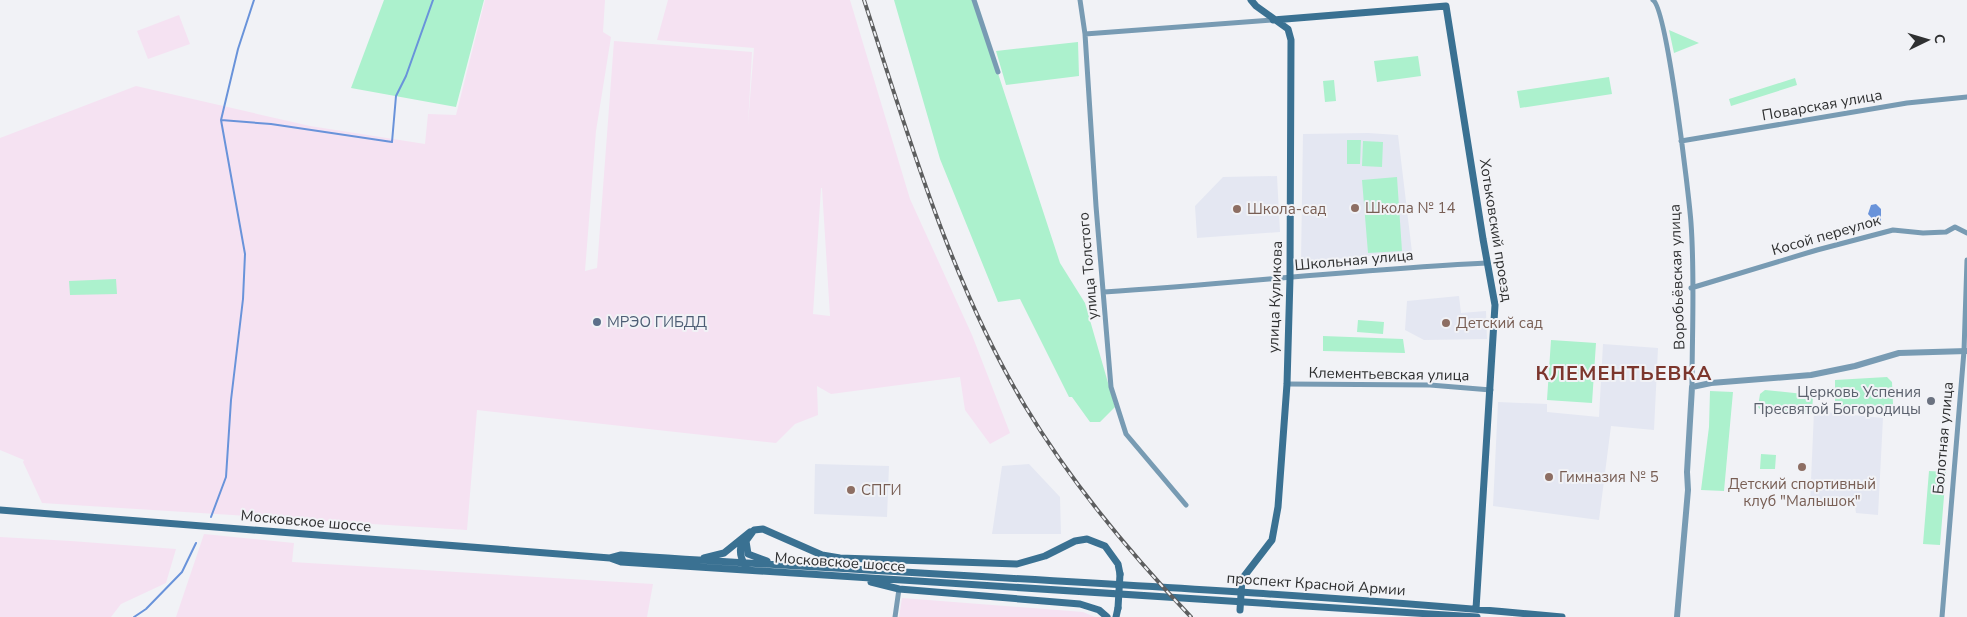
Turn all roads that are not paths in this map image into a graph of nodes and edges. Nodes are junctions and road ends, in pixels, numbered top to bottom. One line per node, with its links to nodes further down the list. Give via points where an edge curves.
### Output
1 (974, 0): 8 (street)
2 (1080, 0): 7 (street, улица Толстого)
3 (1251, 0): 6 (main road, улица Куликова)
4 (1653, 0): 10 (street, Воробьёвская улица, via 1662,18)
5 (1446, 3): 6 (main road); 13 (main road, Хотьковский проезд)
6 (1273, 20): 7 (street); 14 (main road, улица Куликова, via 1288,29 1291,40)
7 (1085, 34): 16 (street, улица Толстого)
8 (998, 72)
9 (1967, 97): 10 (street, Поварская улица, via 1908,103)
10 (1681, 141): 15 (street, Воробьёвская улица, via 1691,224)
11 (1967, 233): 15 (street, Косой переулок, via 1955,227 1946,232 1893,230)
12 (1967, 260): 17 (street, Болотная улица)
13 (1486, 263): 14 (street, Школьная улица); 20 (main road, Хотьковский проезд, via 1495,305)
14 (1290, 278): 16 (street, Школьная улица); 18 (main road, улица Куликова)
15 (1691, 288): 19 (street, Воробьёвская улица)
16 (1104, 292): 21 (street, улица Толстого, via 1111,387 1126,434)
17 (1965, 351): 19 (street, via 1899,353 1818,374); 39 (street, Болотная улица)
18 (1286, 384): 20 (street, Клементьевская улица); 32 (main road, улица Куликова, bridge, via 1276,525 1272,540 1244,576)
19 (1692, 387): 38 (street, Воробьёвская улица, via 1688,490)
20 (1491, 390): 33 (main road, Хотьковский проезд)
21 (1186, 505)
22 (0, 510): 24 (main road, Московское шоссе)
23 (754, 530): 25 (main road, via 724,553); 26 (main road, Московское шоссе, via 746,541 748,554); 27 (main road, via 745,536 741,544); 36 (main road, Московское шоссе, bridge, via 763,529 822,555 840,558 998,565 1031,562 1075,541 1087,540 1105,546 1118,564)
24 (610, 558): 25 (main road, Московское шоссе, via 621,555); 27 (main road, Московское шоссе, via 621,562)
25 (690, 560): 27 (main road, Московское шоссе)
26 (781, 564): 27 (main road, Московское шоссе); 29 (main road, Московское шоссе)
27 (746, 566): 28 (main road, Московское шоссе)
28 (828, 576): 30 (main road); 31 (main road, Московское шоссе)
29 (1069, 582): 33 (main road, проспект Красной Армии)
30 (899, 589): 34 (street); 35 (main road, via 1080,604 1099,610)
31 (1069, 591): 33 (main road, проспект Красной Армии)
32 (1241, 613)
33 (1476, 613): 37 (main road, проспект Красной Армии)
34 (895, 617)
35 (1107, 617)
36 (1116, 617)
37 (1562, 617)
38 (1677, 617)
39 (1942, 617)

